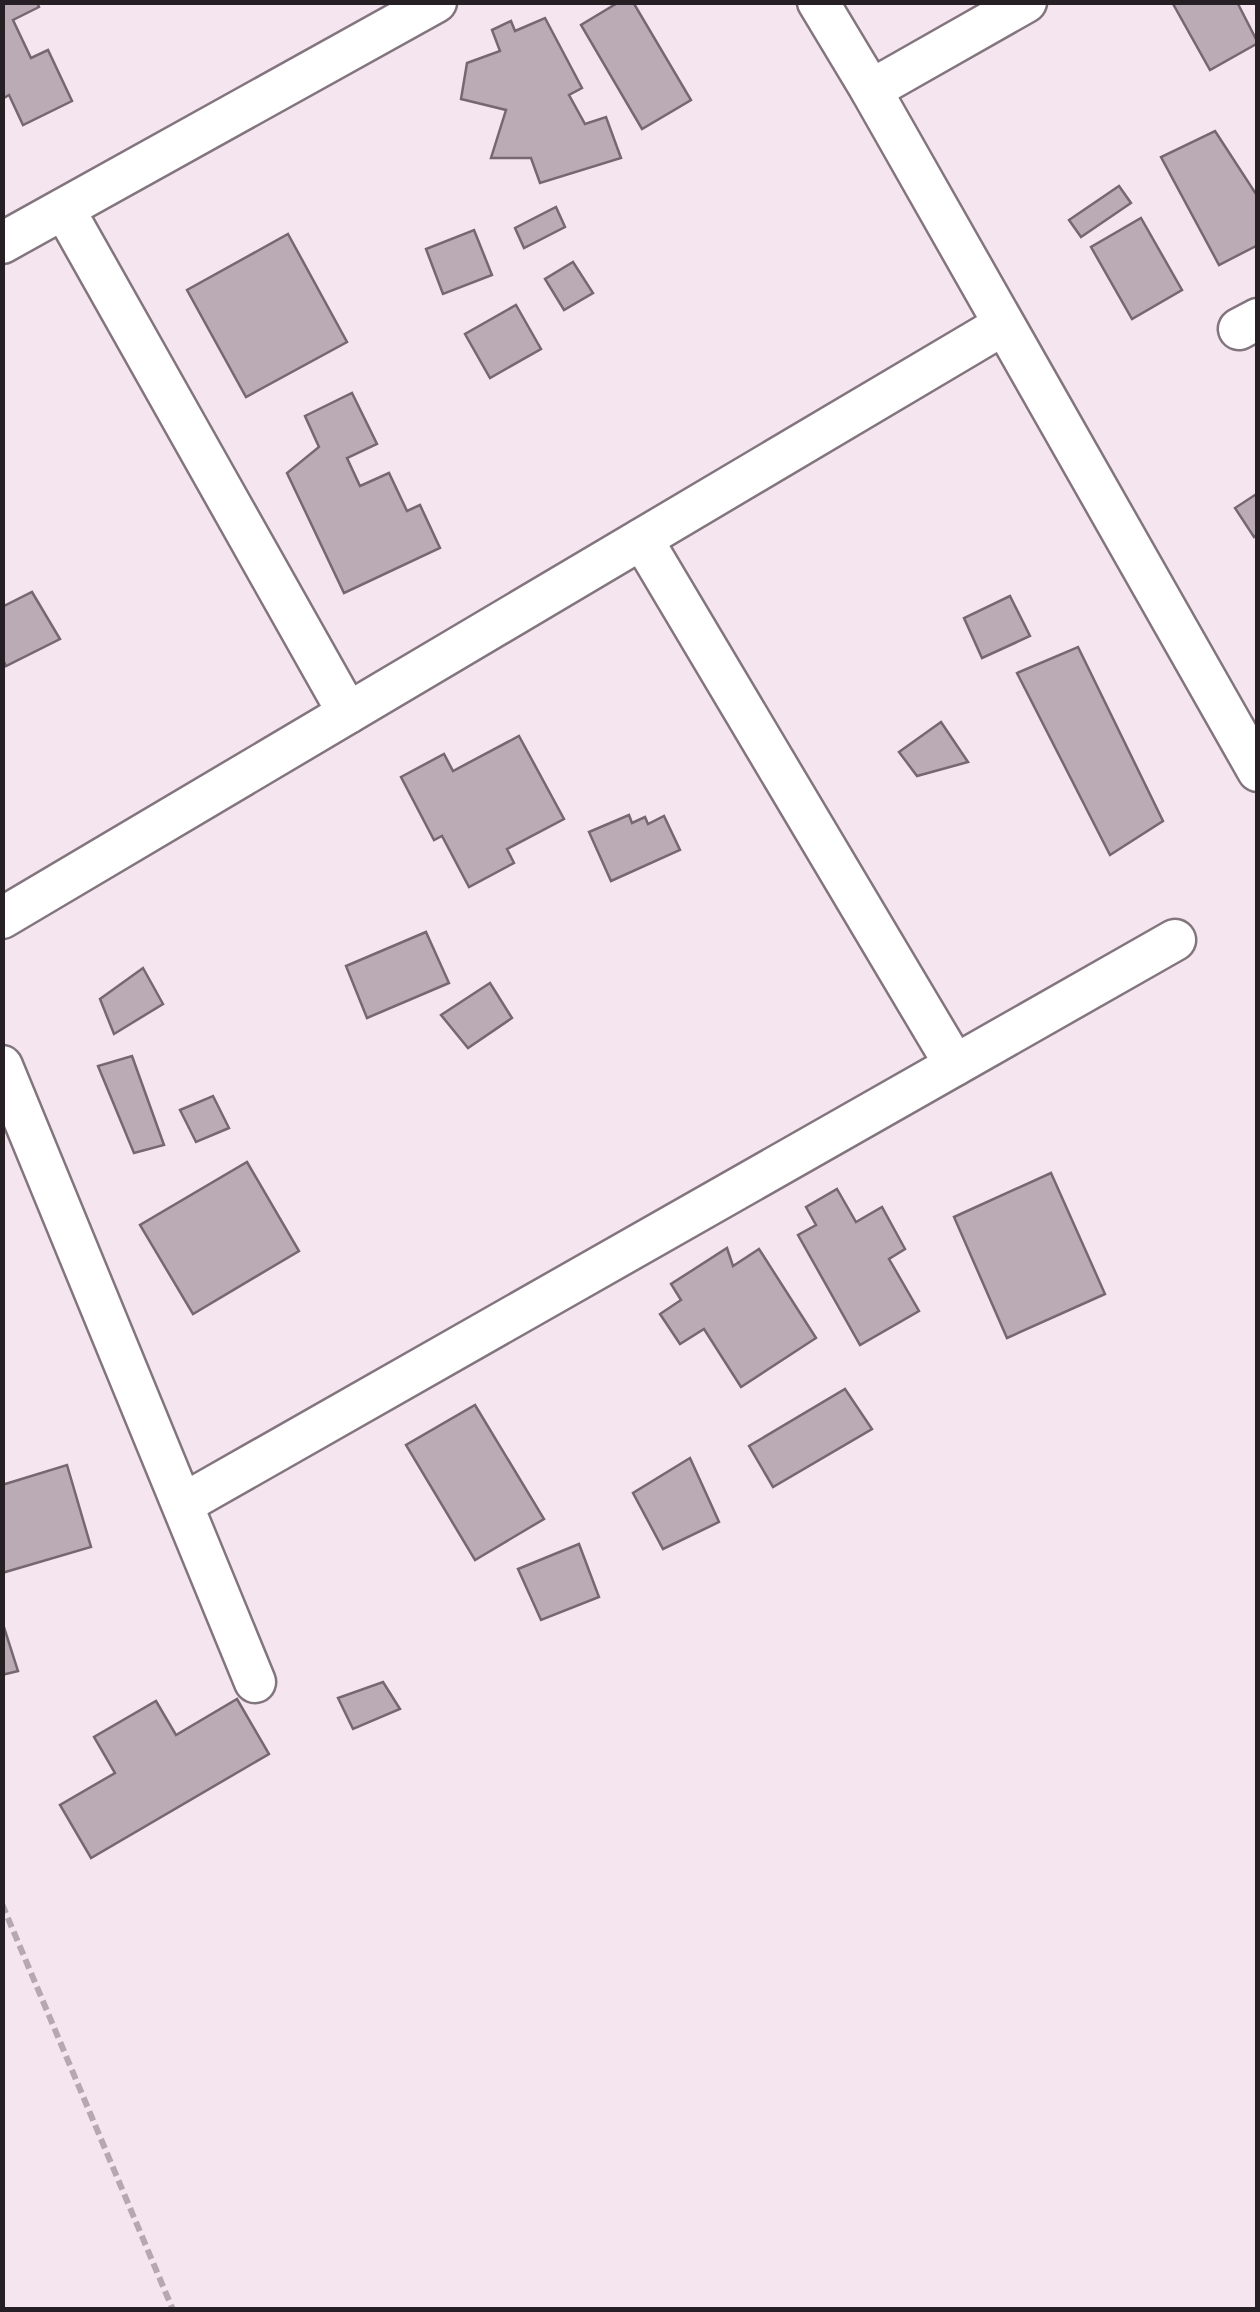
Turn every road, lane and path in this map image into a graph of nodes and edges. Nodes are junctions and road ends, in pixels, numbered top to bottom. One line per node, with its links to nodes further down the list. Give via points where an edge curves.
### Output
1 (436, 2): 5 (street)
2 (818, 2): 4 (street)
3 (1026, 2): 4 (street)
4 (871, 90): 7 (street)
5 (64, 209): 6 (street); 9 (street)
6 (2, 243)
7 (1003, 325): 8 (street); 10 (street)
8 (642, 539): 9 (street); 13 (street)
9 (348, 713): 11 (street)
10 (1257, 768)
11 (2, 918)
12 (1175, 940): 13 (street)
13 (956, 1065): 15 (street)
14 (2, 1066): 15 (street)
15 (183, 1504): 16 (street)
16 (254, 1682)
17 (2, 1904): 18 (path)
18 (173, 2310)

